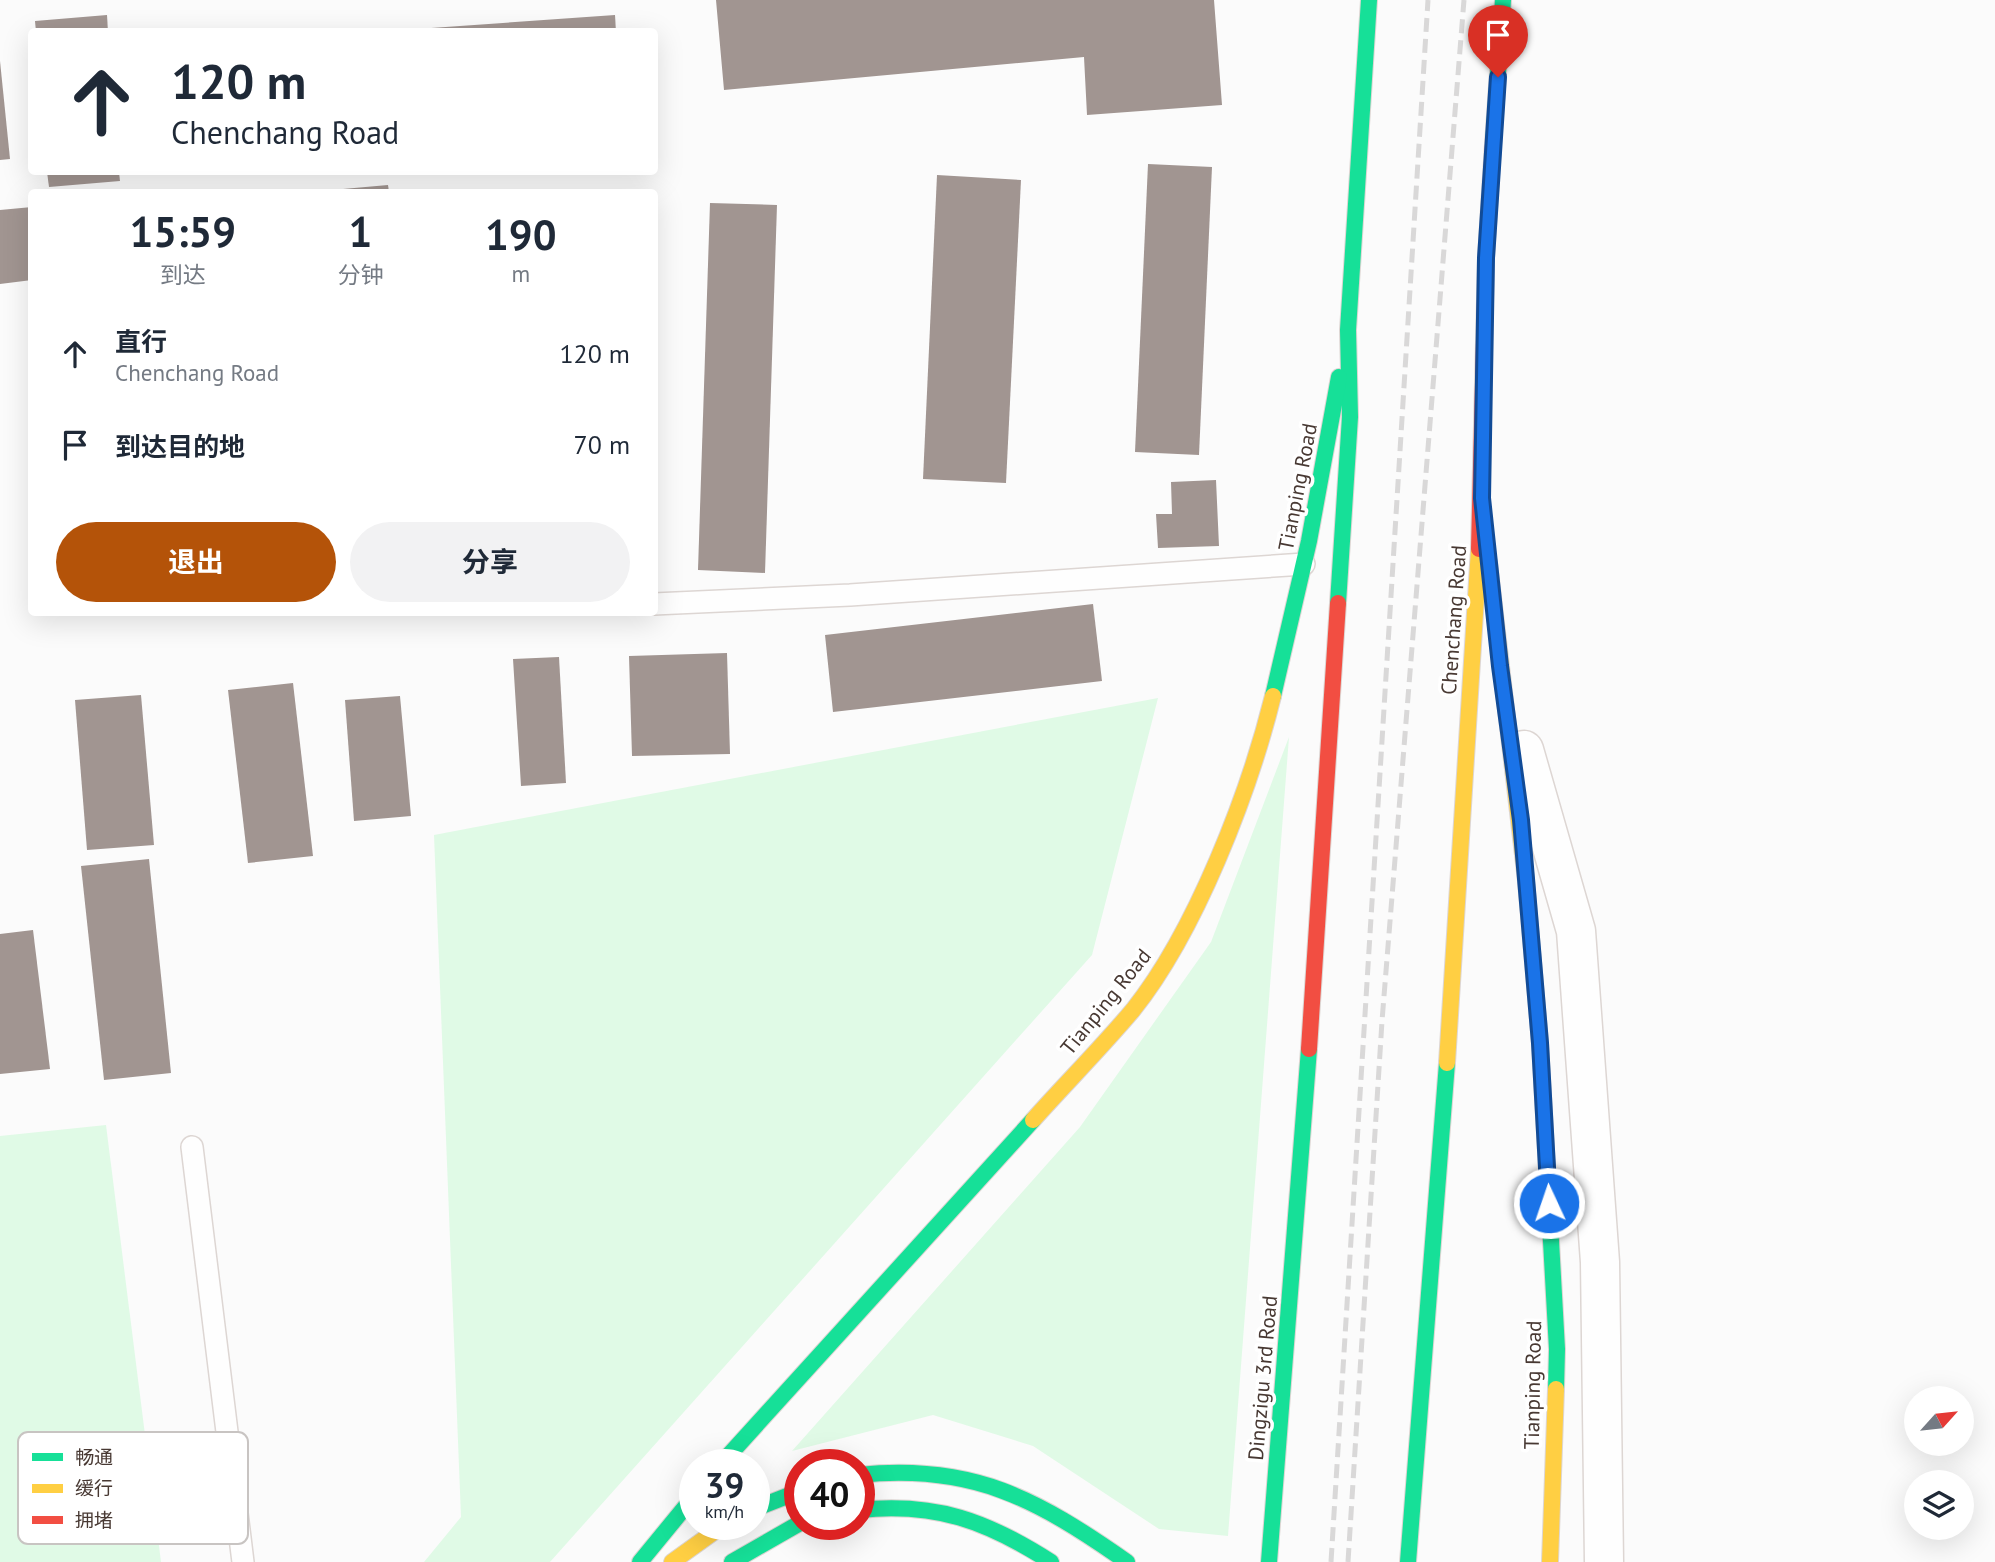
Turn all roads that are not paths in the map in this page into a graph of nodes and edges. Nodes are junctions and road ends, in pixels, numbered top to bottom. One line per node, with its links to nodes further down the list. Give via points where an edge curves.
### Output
1 (1369, 0): 3 (main road)
2 (1503, 0): 4 (main road, Chenchang Road, via 1486,258)
3 (1348, 330): 5 (main road, Tianping Road); 25 (main road, Dingzigu 3rd Road, via 1350,417 1299,1197)
4 (1482, 498): 7 (main road, Tianping Road); 9 (main road, Chenchang Road, via 1455,962)
5 (1304, 564): 6 (lane); 12 (main road, Tianping Road, via 1270,708 1242,798 1196,908 1167,962 1134,1008)
6 (658, 604)
7 (1500, 666): 27 (main road, Tianping Road, via 1522,834 1540,1043 1557,1349); 28 (street, via 1576,931 1600,1262)
8 (192, 1147): 10 (lane)
9 (1433, 1242): 11 (main road); 26 (main road)
10 (227, 1432)
11 (1434, 1437)
12 (734, 1449)
13 (875, 1472): 24 (main road, via 936,1470 1030,1498)
14 (875, 1508): 23 (main road, via 893,1505 953,1513 1010,1535)
15 (679, 1514): 20 (main road)
16 (784, 1532): 22 (main road)
17 (703, 1540): 21 (main road)
18 (241, 1544): 19 (lane)
19 (243, 1562)
20 (640, 1562)
21 (672, 1562)
22 (732, 1562)
23 (1051, 1562)
24 (1127, 1562)
25 (1269, 1562)
26 (1408, 1562)
27 (1550, 1562)
28 (1604, 1562)

